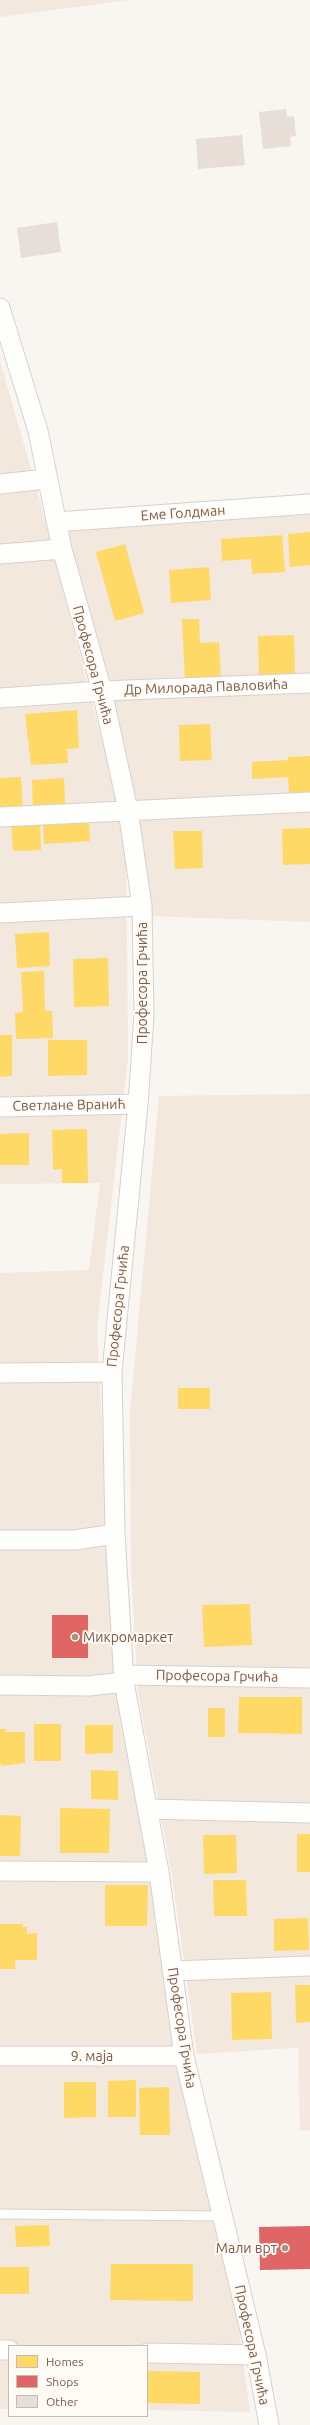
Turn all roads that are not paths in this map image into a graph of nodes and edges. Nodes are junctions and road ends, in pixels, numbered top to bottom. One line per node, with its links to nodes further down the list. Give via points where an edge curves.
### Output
1 (0, 308): 2 (street, Професора Грчића)
2 (7, 354): 3 (street, Професора Грчића, via 38,431)
3 (46, 479): 4 (street); 6 (street, Професора Грчића)
4 (0, 484)
5 (310, 504): 6 (street, Еме Голдман)
6 (56, 522): 7 (street, Професора Грчића)
7 (62, 549): 8 (street); 10 (street, Професора Грчића)
8 (0, 554)
9 (310, 683): 10 (street, Др Милорада Павловића)
10 (102, 691): 11 (street, Др Милорада Павловића); 13 (street, Професора Грчића)
11 (0, 698)
12 (310, 802): 13 (street)
13 (128, 810): 14 (street); 15 (street, Професора Грчића)
14 (0, 817)
15 (142, 906): 16 (street); 17 (street, Професора Грчића, via 144,1015)
16 (0, 913)
17 (138, 1104): 18 (street, Светлане Вранић); 19 (street, Професора Грчића)
18 (0, 1107)
19 (112, 1372): 20 (street); 21 (street, Професора Грчића)
20 (0, 1373)
21 (115, 1534): 22 (street, via 74,1540); 24 (street, Професора Грчића)
22 (0, 1540)
23 (310, 1678): 24 (street, Професора Грчића)
24 (124, 1679): 25 (street, via 89,1686); 26 (street, Професора Грчића)
25 (0, 1686)
26 (148, 1808): 27 (street); 29 (street, Професора Грчића)
27 (310, 1813)
28 (0, 1871): 29 (street)
29 (159, 1872): 31 (street, Професора Грчића)
30 (310, 1966): 31 (street)
31 (172, 1971): 33 (street, Професора Грчића)
32 (0, 2056): 33 (street, 9. маја)
33 (184, 2056): 35 (street, Професора Грчића)
34 (0, 2214): 35 (lane)
35 (222, 2216): 37 (street, Професора Грчића)
36 (148, 2353): 37 (street)
37 (256, 2355): 38 (street, Професора Грчића)
38 (269, 2425)

